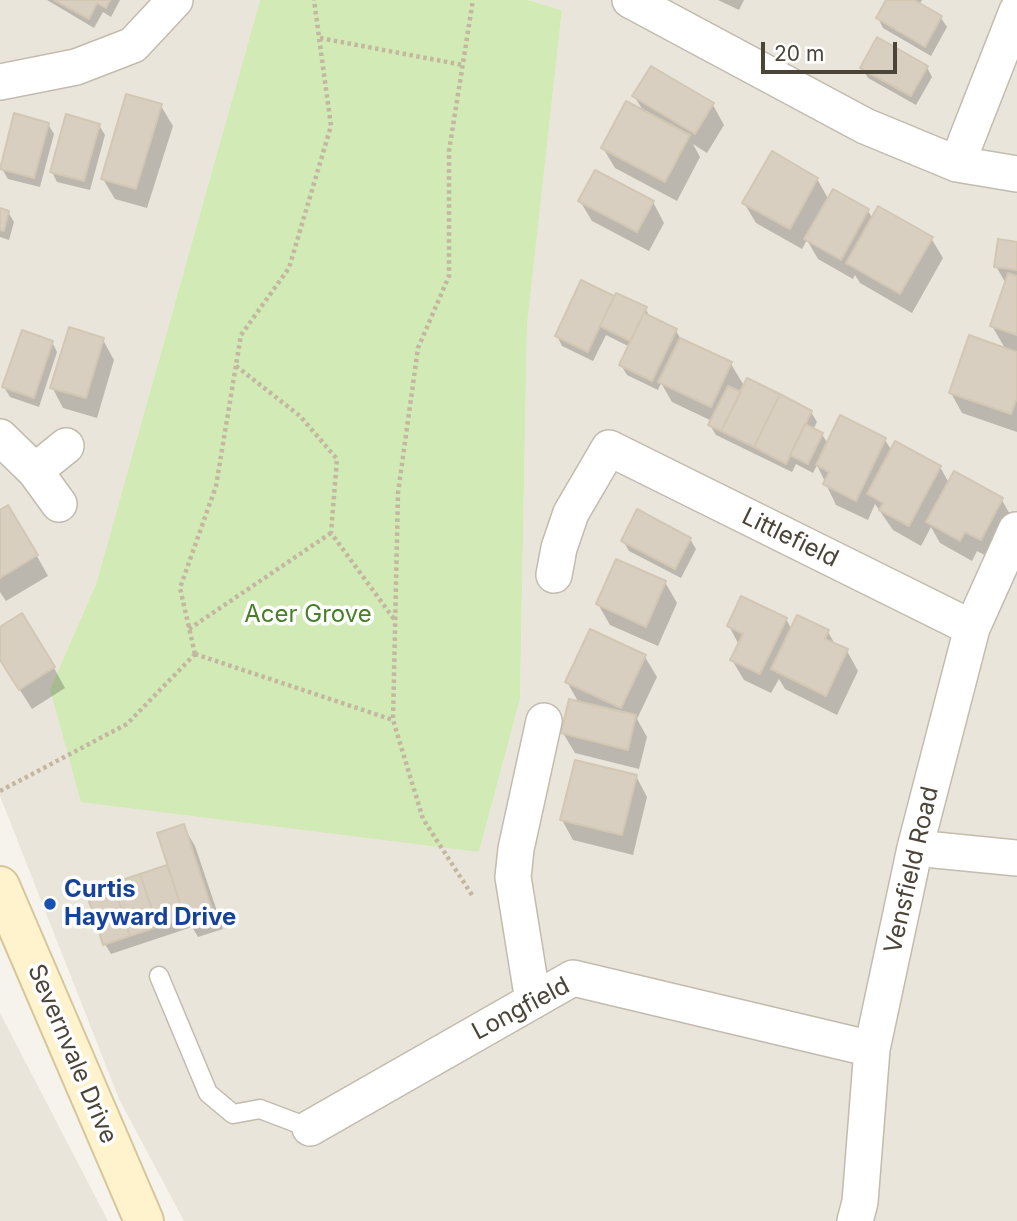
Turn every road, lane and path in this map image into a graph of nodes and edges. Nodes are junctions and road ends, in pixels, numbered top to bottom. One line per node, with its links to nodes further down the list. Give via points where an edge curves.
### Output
1 (176, 0): 8 (street, via 133,45 76,67)
2 (314, 0): 6 (path)
3 (473, 0): 7 (path)
4 (629, 0): 9 (street, via 865,127)
5 (1017, 11): 9 (street)
6 (320, 38): 7 (path); 11 (path, via 331,126 289,268 241,335)
7 (463, 65): 19 (path, via 449,151 449,276 418,348 397,493)
8 (0, 82)
9 (957, 164): 10 (street)
10 (1017, 174)
11 (236, 366): 17 (path, via 300,416 337,459); 21 (path, via 216,486 180,588)
12 (0, 437): 14 (street)
13 (66, 446): 14 (street)
14 (35, 471): 15 (street)
15 (59, 504)
16 (1016, 530): 20 (street, Vensfield Road)
17 (331, 533): 19 (path); 21 (path)
18 (554, 575): 20 (street, Littlefield, via 571,513 609,448)
19 (395, 619): 23 (path)
20 (972, 628): 26 (street, Vensfield Road)
21 (189, 629): 22 (path)
22 (195, 654): 23 (path); 25 (path, via 127,724)
23 (393, 720): 29 (path, via 424,819)
24 (544, 721): 31 (street, via 513,877)
25 (0, 791)
26 (915, 848): 27 (street); 32 (street, Vensfield Road)
27 (1017, 858)
28 (0, 886): 34 (street, Severnvale Drive)
29 (474, 899)
30 (159, 976): 33 (lane, via 208,1093 233,1114 260,1109)
31 (533, 1001): 32 (street, Longfield, via 573,978); 33 (street, Longfield)
32 (872, 1049): 35 (street, Vensfield Road)
33 (310, 1128)
34 (144, 1221)
35 (855, 1221)

